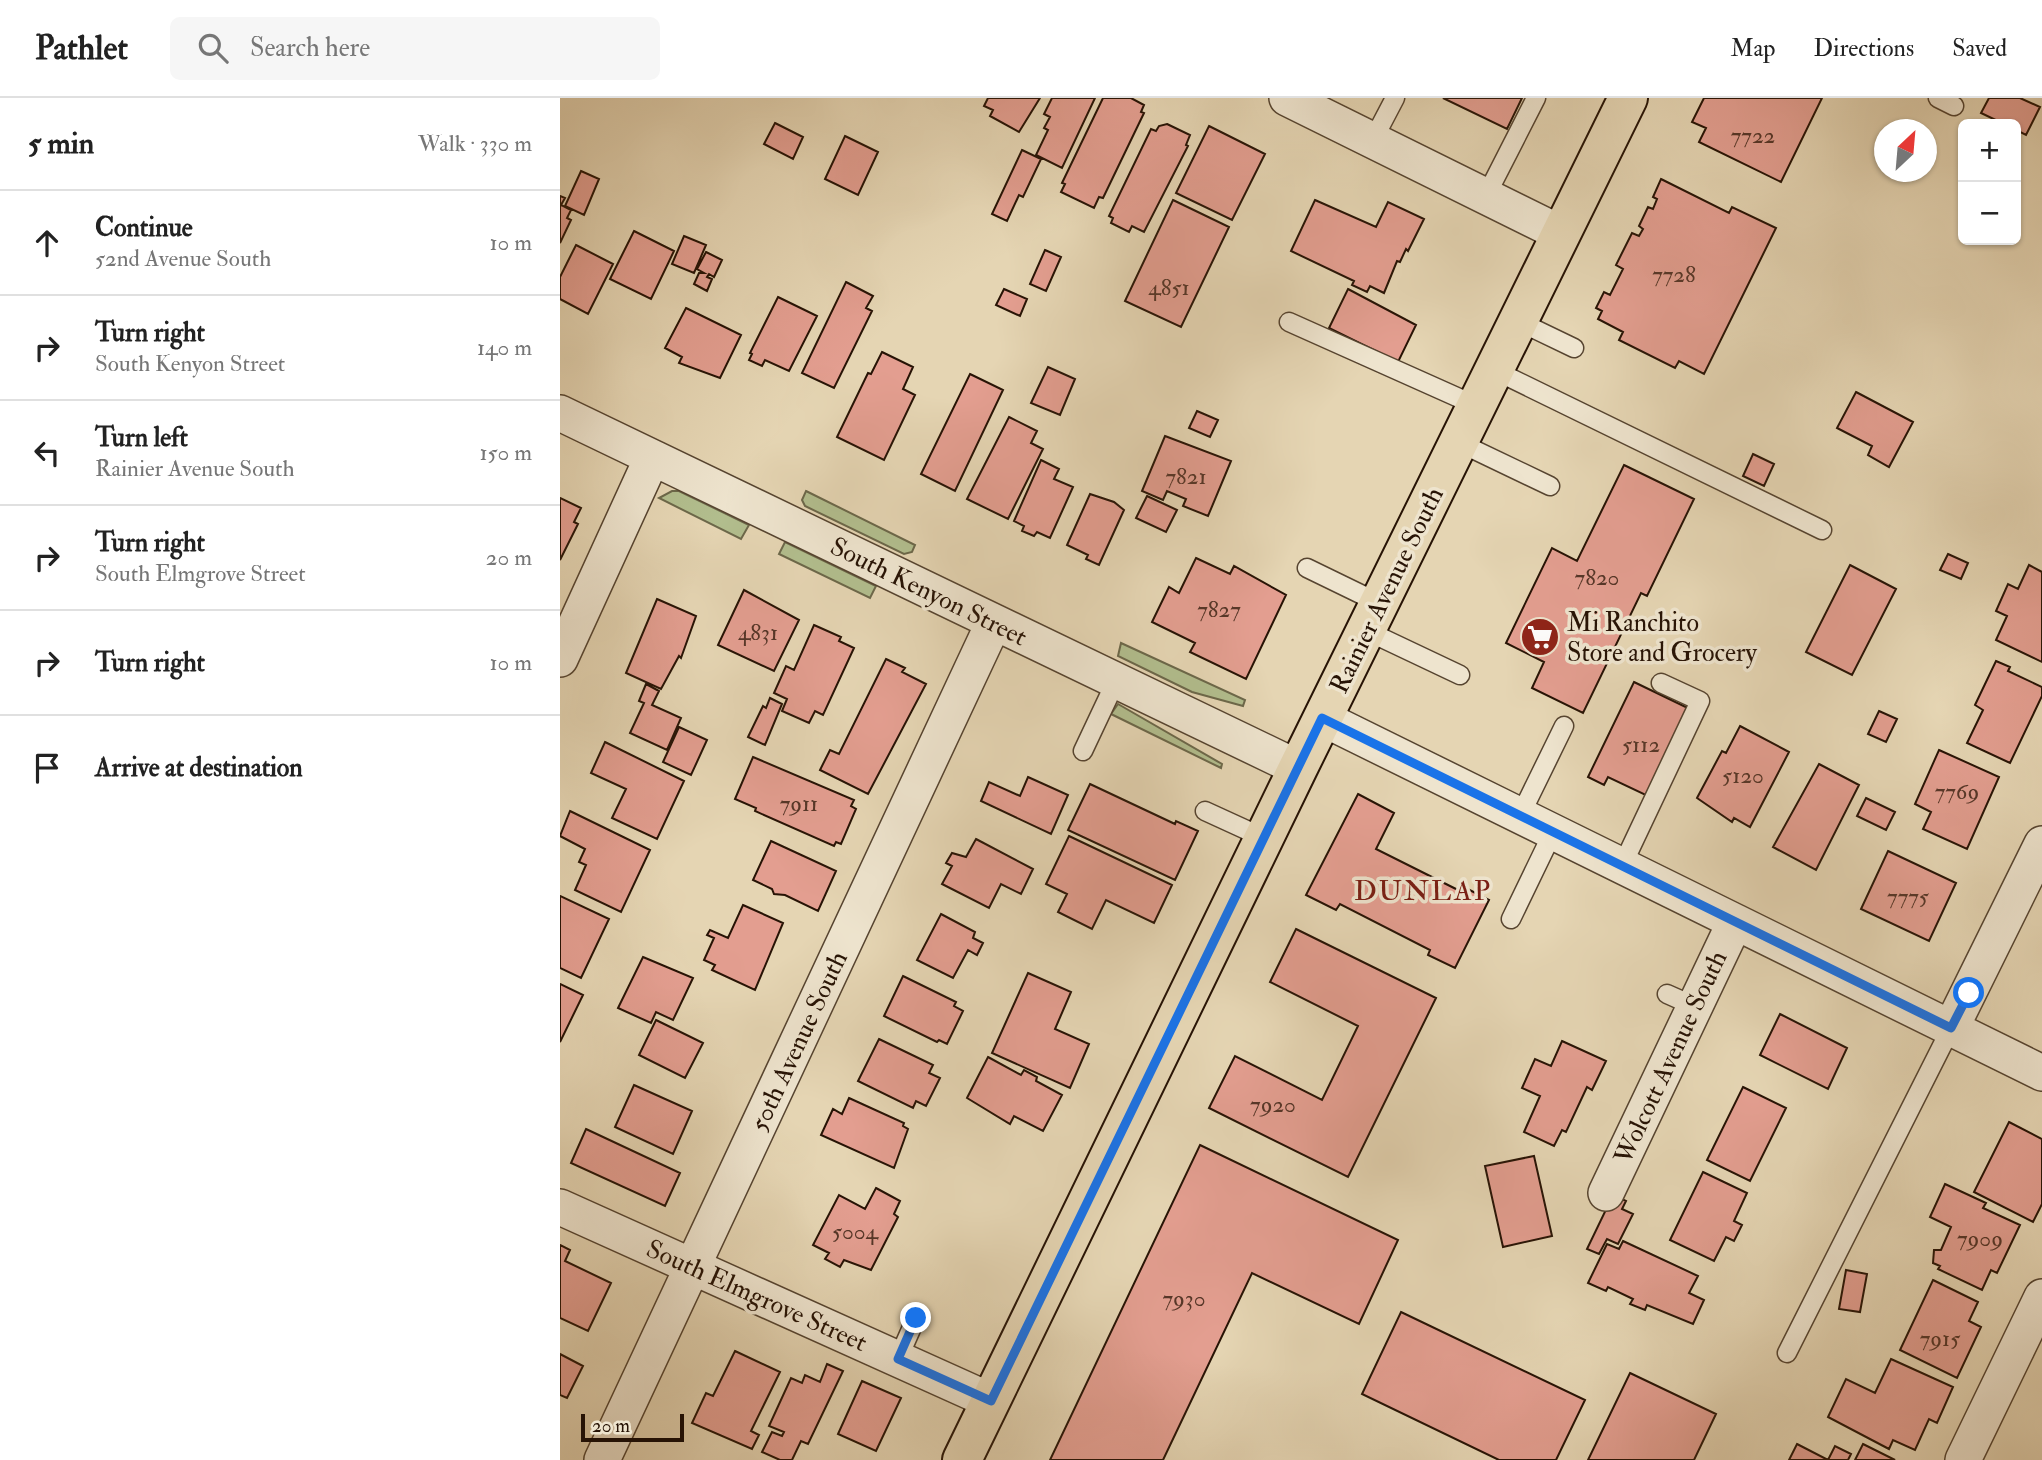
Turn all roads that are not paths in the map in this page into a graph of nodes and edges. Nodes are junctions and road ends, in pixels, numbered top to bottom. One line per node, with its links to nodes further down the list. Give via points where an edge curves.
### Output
1 (1287, 98): 5 (street)
2 (1395, 98): 5 (lane)
3 (1536, 98): 6 (lane)
4 (1628, 98): 7 (main road, Rainier Avenue South)
5 (1373, 140): 6 (street)
6 (1486, 196): 7 (street)
7 (1562, 234): 8 (main road, Rainier Avenue South)
8 (1518, 321): 10 (lane); 11 (main road, Rainier Avenue South)
9 (1289, 322): 12 (lane)
10 (1574, 348)
11 (1494, 370): 12 (main road, Rainier Avenue South); 17 (lane)
12 (1477, 406): 14 (main road, Rainier Avenue South)
13 (560, 413): 15 (street, South Kenyon Street)
14 (1458, 442): 16 (lane); 19 (main road, Rainier Avenue South)
15 (652, 458): 20 (street, South Kenyon Street); 21 (street)
16 (1550, 486)
17 (1822, 530)
18 (1307, 568): 19 (lane)
19 (1372, 617): 22 (lane); 25 (main road, Rainier Avenue South)
20 (994, 622): 23 (street, South Kenyon Street); 41 (street, 50th Avenue South)
21 (560, 659)
22 (1460, 675)
23 (1116, 681): 27 (lane); 28 (street, South Kenyon Street)
24 (1661, 683): 34 (lane, via 1700,701)
25 (1322, 718): 28 (main road, Rainier Avenue South); 30 (street)
26 (1564, 726): 30 (lane)
27 (1083, 751)
28 (1298, 768): 32 (main road, Rainier Avenue South)
29 (1205, 811): 32 (lane)
30 (1520, 816): 31 (street)
31 (1553, 832): 34 (street); 35 (lane)
32 (1264, 838): 46 (main road, Rainier Avenue South)
33 (2042, 844): 37 (street)
34 (1622, 866): 36 (street)
35 (1511, 919)
36 (1735, 922): 37 (street); 39 (street, Wolcott Avenue South, via 1681,1000)
37 (1951, 1028): 38 (street); 44 (lane)
38 (2042, 1073)
39 (1606, 1194)
40 (560, 1206): 41 (street, South Elmgrove Street)
41 (693, 1266): 45 (street, South Elmgrove Street); 47 (street, 50th Avenue South)
42 (2042, 1297): 49 (street)
43 (916, 1318): 45 (lane)
44 (1787, 1353)
45 (898, 1359): 46 (street, South Elmgrove Street)
46 (991, 1401): 48 (main road, Rainier Avenue South)
47 (601, 1460)
48 (962, 1460)
49 (1963, 1460)

